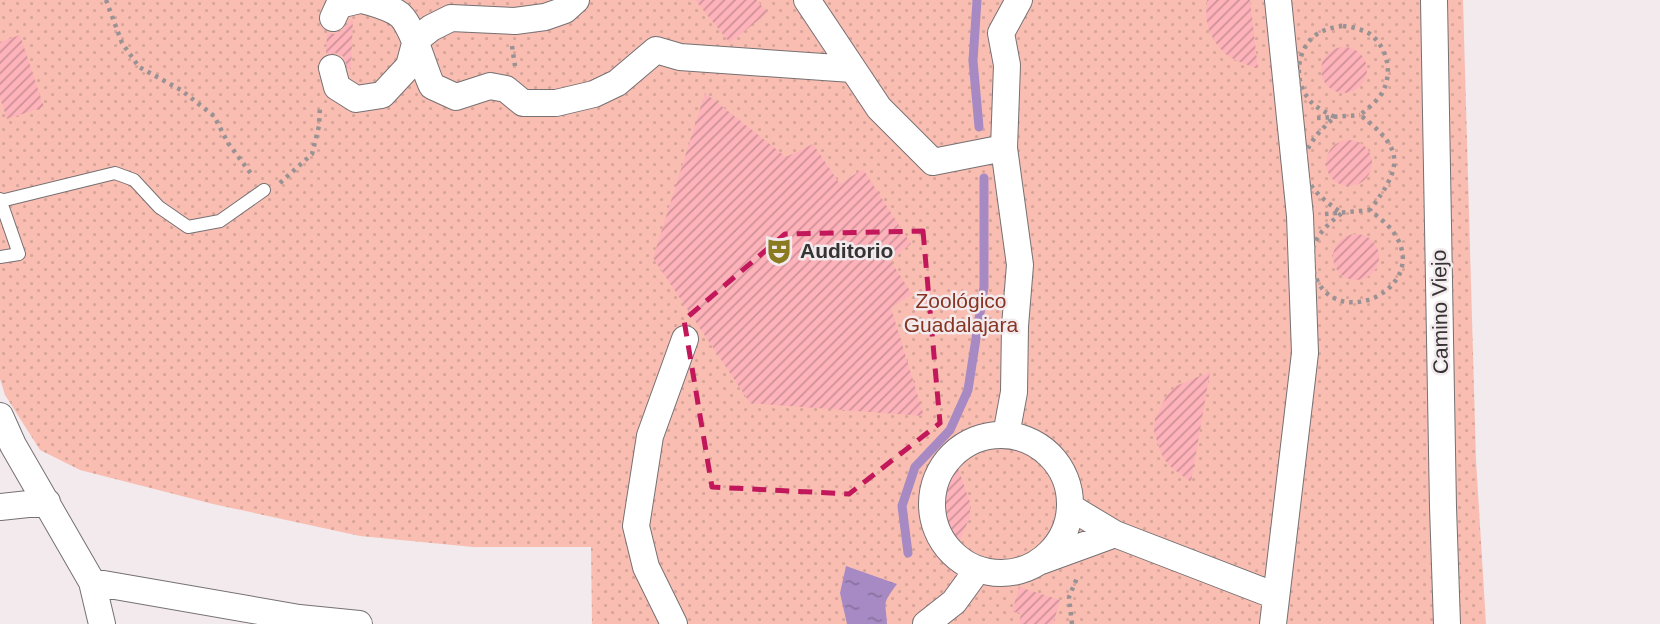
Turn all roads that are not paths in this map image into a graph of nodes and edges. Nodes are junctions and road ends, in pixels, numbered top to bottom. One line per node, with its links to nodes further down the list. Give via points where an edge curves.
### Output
1 (362, 0): 7 (street, via 339,5); 8 (street, via 401,16)
2 (576, 0): 8 (street, via 545,17 506,21 451,18)
3 (807, 0): 10 (street)
4 (1019, 0): 11 (street, via 1001,33 1007,65)
5 (1278, 0): 25 (street, via 1300,216 1305,353)
6 (1434, 0): 32 (street, Camino Viejo)
7 (333, 18)
8 (416, 40): 9 (street, via 409,66 382,95 356,99 337,87); 10 (street, via 432,86 456,97 491,86 506,89 523,103 556,103 594,94 617,83 656,50 680,57)
9 (332, 68)
10 (852, 69): 11 (street, via 879,108 933,162)
11 (1004, 148): 17 (street, via 1020,265 1014,392)
12 (264, 190): 13 (lane, via 220,221 188,227 159,207 134,180 115,173)
13 (0, 200): 14 (lane, via 19,254)
14 (0, 257)
15 (685, 339): 29 (street, via 650,436 636,526 646,567)
16 (0, 416): 18 (street)
17 (1006, 435): 20 (street, via 1027,439 1046,451 1068,486); 23 (street, via 984,437 963,446 947,461 931,501 943,543 958,559)
18 (47, 502): 19 (street); 24 (street)
19 (0, 507)
20 (1070, 507): 21 (street); 22 (street, via 1056,547)
21 (1115, 534): 22 (street); 25 (street)
22 (1040, 561): 23 (street, via 999,573)
23 (978, 569): 30 (street, via 954,602)
24 (92, 582): 26 (street); 27 (street)
25 (1276, 596): 31 (street)
26 (299, 621): 28 (street)
27 (102, 624)
28 (359, 624)
29 (674, 624)
30 (926, 624)
31 (1273, 624)
32 (1447, 624)

